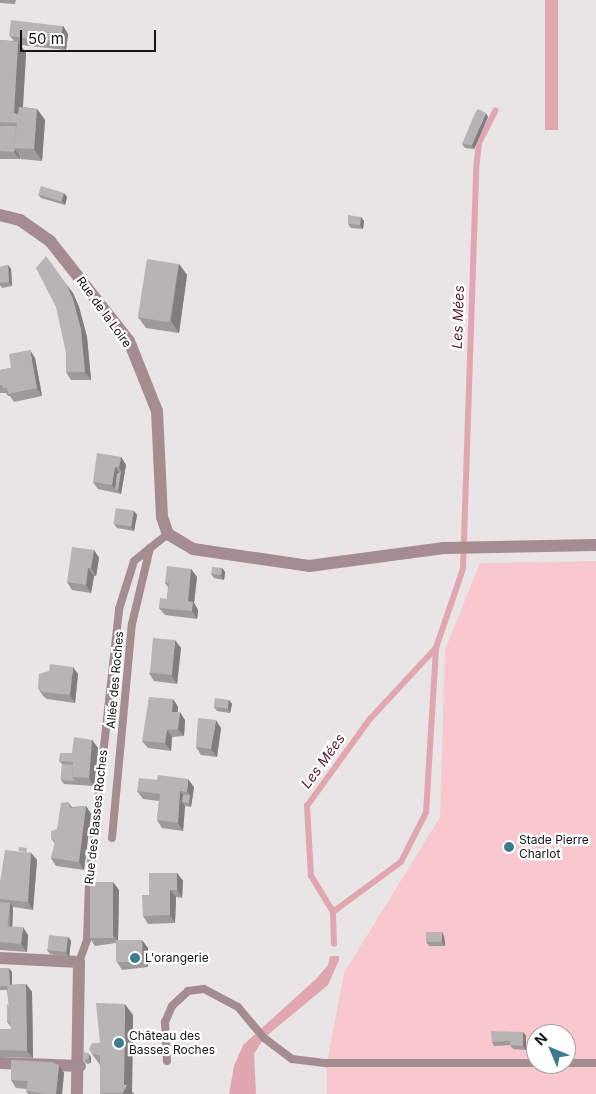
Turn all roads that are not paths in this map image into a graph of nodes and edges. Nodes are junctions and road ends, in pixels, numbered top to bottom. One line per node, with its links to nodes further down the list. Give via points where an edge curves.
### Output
1 (0, 215): 2 (street, Rue de la Loire, via 20,220 50,241 128,341 158,411 162,518)
2 (168, 534): 3 (street, via 193,549 310,566 444,548); 4 (lane)
3 (596, 545)
4 (150, 548): 5 (lane, Allée des Roches, via 132,624); 7 (lane, Rue des Basses Roches, via 134,561 119,609 89,882 87,940)
5 (112, 838)
6 (0, 958): 7 (street)
7 (79, 962): 13 (street, Rue des Basses Roches)
8 (167, 1061): 10 (lane, via 165,1022 172,1006 188,991 204,989 221,995 238,1007 264,1038 292,1059 305,1062)
9 (0, 1063): 13 (street)
10 (526, 1063)
11 (576, 1063): 12 (lane)
12 (596, 1064)
13 (80, 1066): 14 (street, Rue des Basses Roches)
14 (77, 1094)

